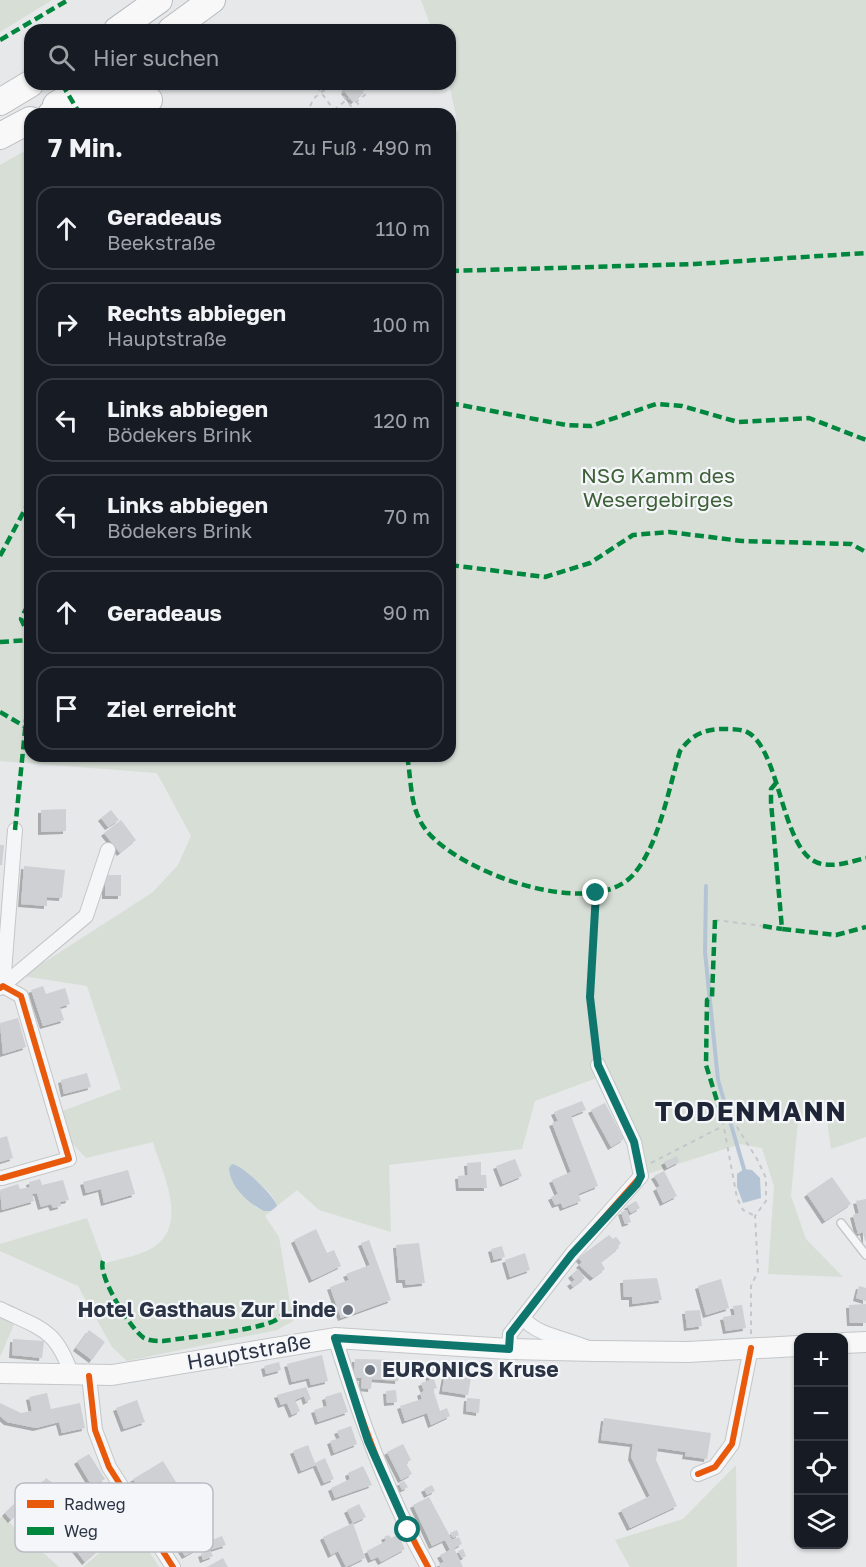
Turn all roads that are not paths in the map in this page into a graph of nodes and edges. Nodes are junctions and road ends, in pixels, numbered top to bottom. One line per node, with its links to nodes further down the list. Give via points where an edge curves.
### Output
1 (159, 0): 3 (highway)
2 (212, 0): 4 (highway)
3 (125, 24)
4 (179, 24)
5 (24, 88): 8 (highway)
6 (81, 90): 9 (highway)
7 (148, 100): 10 (highway, via 101,101)
8 (0, 102)
9 (50, 108)
10 (74, 108)
11 (24, 123): 12 (highway)
12 (0, 136)
13 (15, 830): 15 (street)
14 (108, 850): 15 (street, via 86,916)
15 (1, 987): 17 (street, via 21,996 69,1159)
16 (598, 1065): 21 (street, via 634,1142 641,1176 572,1254)
17 (2, 1178)
18 (841, 1223): 19 (lane)
19 (866, 1255)
20 (0, 1309): 30 (street, via 49,1332)
21 (523, 1318): 27 (street, via 510,1334); 28 (street, via 538,1331)
22 (335, 1338): 27 (main road, Hauptstraße); 30 (main road, Hauptstraße, via 144,1371); 35 (street, via 368,1441)
23 (866, 1342): 24 (main road)
24 (848, 1343)
25 (794, 1346): 26 (main road, Hauptstraße)
26 (751, 1348): 28 (main road, Hauptstraße); 31 (street, via 732,1444 715,1467)
27 (509, 1349): 28 (main road, Hauptstraße)
28 (595, 1351)
29 (0, 1373): 30 (main road, Hauptstraße)
30 (81, 1376): 32 (street, via 95,1430)
31 (698, 1474)
32 (119, 1483)
33 (163, 1552): 34 (street)
34 (173, 1567)
35 (428, 1567)

